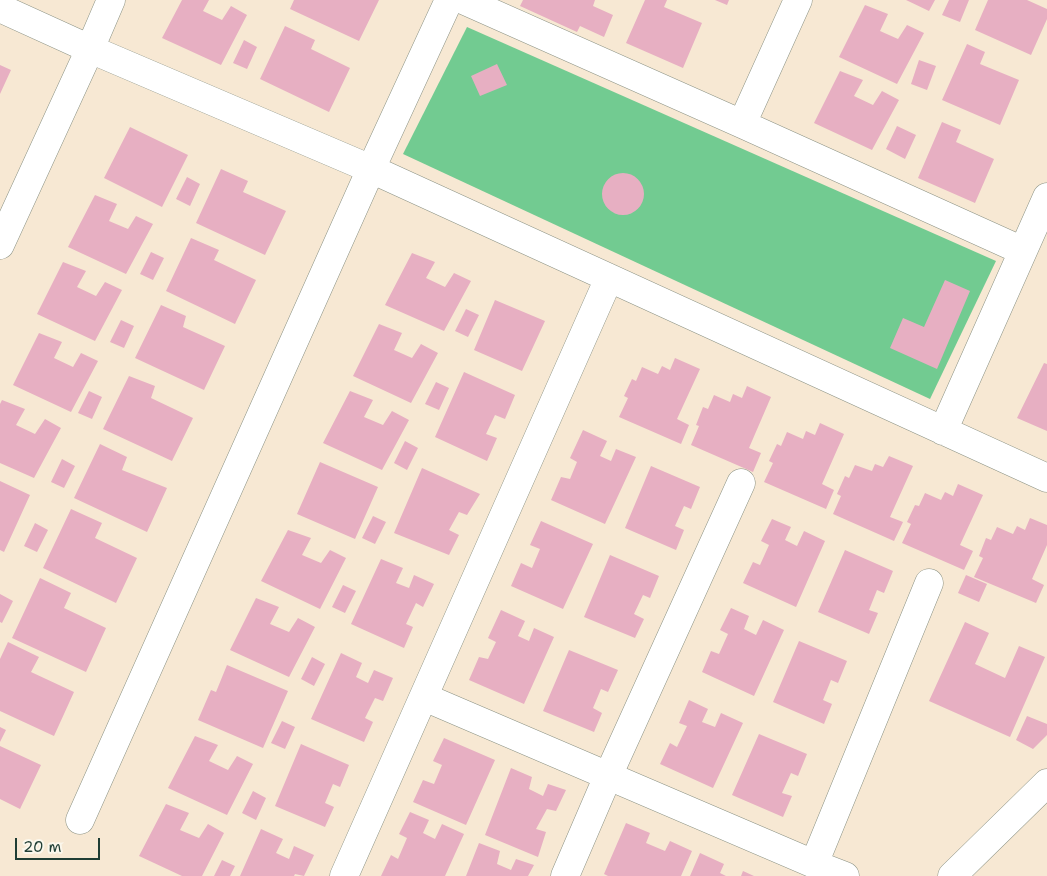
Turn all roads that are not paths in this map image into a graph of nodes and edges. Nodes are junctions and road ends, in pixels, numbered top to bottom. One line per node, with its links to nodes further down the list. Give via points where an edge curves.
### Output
1 (111, 0): 6 (street)
2 (449, 0): 8 (street)
3 (463, 0): 7 (street)
4 (798, 0): 7 (street)
5 (0, 8): 6 (street)
6 (90, 49): 8 (street); 10 (street)
7 (742, 124): 11 (street)
8 (371, 169): 12 (street); 20 (street)
9 (1047, 197): 11 (street)
10 (0, 245)
11 (1023, 251): 13 (street)
12 (609, 278): 13 (street); 17 (street)
13 (943, 431): 14 (street)
14 (1047, 478)
15 (741, 483): 18 (street)
16 (929, 583): 21 (street)
17 (424, 697): 18 (street); 22 (street)
18 (608, 776): 21 (street); 23 (street)
19 (1047, 784): 25 (street)
20 (80, 820)
21 (814, 864): 24 (street)
22 (344, 876)
23 (565, 876)
24 (845, 876)
25 (952, 876)

